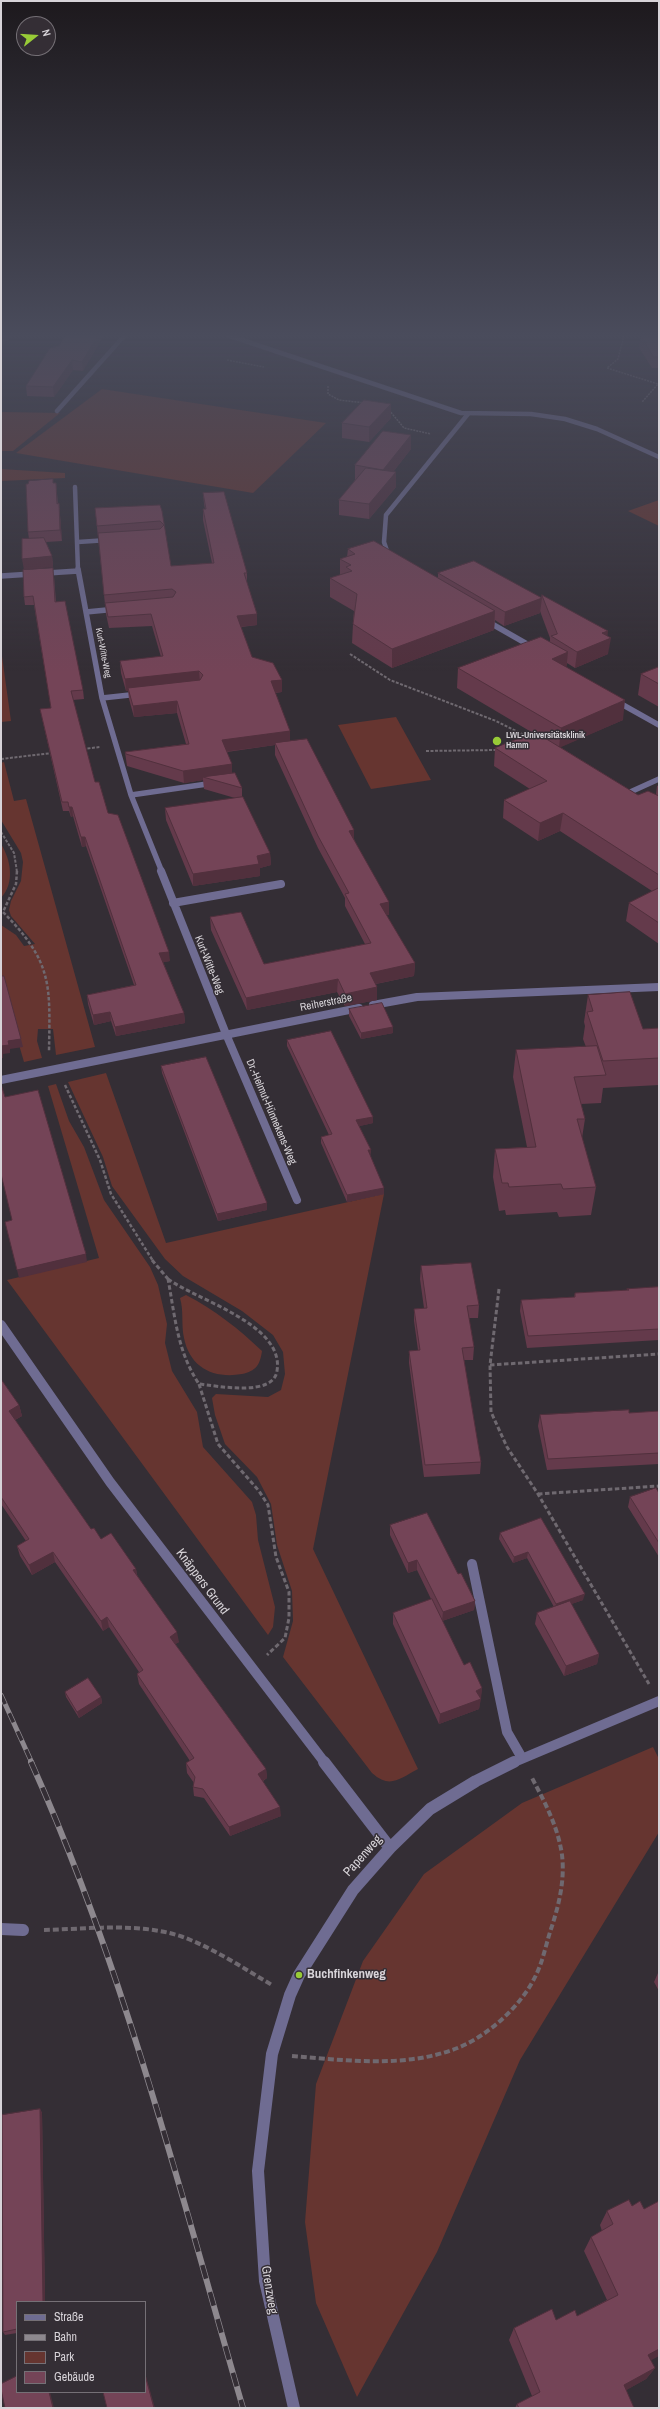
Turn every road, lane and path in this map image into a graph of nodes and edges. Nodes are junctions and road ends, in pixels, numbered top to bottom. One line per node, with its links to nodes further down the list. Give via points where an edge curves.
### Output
1 (442, 447): 7 (street, via 386,515 386,551)
2 (639, 447): 3 (street)
3 (659, 457)
4 (75, 487): 6 (street, Kurt-Witte-Weg)
5 (116, 539): 6 (street)
6 (78, 542): 8 (street, Kurt-Witte-Weg)
7 (392, 561)
8 (78, 571): 9 (street); 11 (street, Kurt-Witte-Weg)
9 (1, 576)
10 (125, 608): 11 (street)
11 (86, 612): 16 (street, Kurt-Witte-Weg)
12 (477, 615): 13 (street)
13 (540, 652)
14 (350, 654): 19 (path, via 390,680 496,721)
15 (147, 693): 16 (street)
16 (102, 698): 20 (street, Kurt-Witte-Weg)
17 (613, 698): 18 (street)
18 (659, 725)
19 (535, 740)
20 (116, 745): 21 (path); 30 (street, Kurt-Witte-Weg)
21 (77, 750)
22 (503, 750): 23 (path)
23 (426, 751)
24 (53, 753): 25 (path)
25 (1, 759)
26 (659, 779): 29 (street)
27 (222, 782): 30 (street)
28 (621, 789): 29 (street)
29 (628, 793): 31 (street)
30 (130, 795): 34 (street, Kurt-Witte-Weg)
31 (640, 801)
32 (1, 832): 35 (path, via 13,848 18,862 18,879)
33 (281, 884): 34 (street)
34 (173, 903): 37 (street, Kurt-Witte-Weg)
35 (2, 912): 38 (path, via 32,944 42,960 47,977 49,1053)
36 (659, 987): 37 (street, Reiherstraße, via 417,997)
37 (226, 1034): 38 (street, Reiherstraße); 40 (street, Dr.-Helmut-Hünnekens-Weg)
38 (54, 1069): 39 (street, Reiherstraße); 41 (path, via 64,1083 98,1157 109,1191 150,1256)
39 (1, 1080)
40 (297, 1200)
41 (168, 1279): 46 (path, via 178,1342 187,1368); 46 (path, via 212,1300 249,1325 276,1354 279,1366 276,1378 266,1386 255,1388)
42 (499, 1290): 45 (path)
43 (1, 1325): 50 (street, Knäppers Grund, via 110,1482)
44 (659, 1354): 45 (path)
45 (490, 1365): 48 (path, via 491,1412 507,1447)
46 (199, 1384): 50 (path, via 218,1444 268,1505 276,1557 289,1592 289,1618 285,1638 277,1648)
47 (659, 1486): 48 (path)
48 (538, 1494): 51 (path)
49 (472, 1564): 52 (street, via 507,1732)
50 (250, 1668): 53 (street, Knäppers Grund)
51 (659, 1701): 52 (street, Papenweg)
52 (522, 1758): 53 (street, Papenweg, via 476,1781 430,1809); 57 (path, via 551,1813 559,1839 563,1868 557,1910 536,1977 506,2014 485,2031 453,2050 425,2057 328,2058)
53 (390, 1848): 56 (street, Papenweg, via 353,1890 328,1926)
54 (1, 1929): 55 (street)
55 (23, 1930): 56 (path, via 125,1929 170,1934 200,1944)
56 (290, 1995): 57 (street, Papenweg)
57 (272, 2054): 58 (street, Papenweg)
58 (258, 2171): 59 (street, Grenzweg, via 265,2282)
59 (294, 2408)

